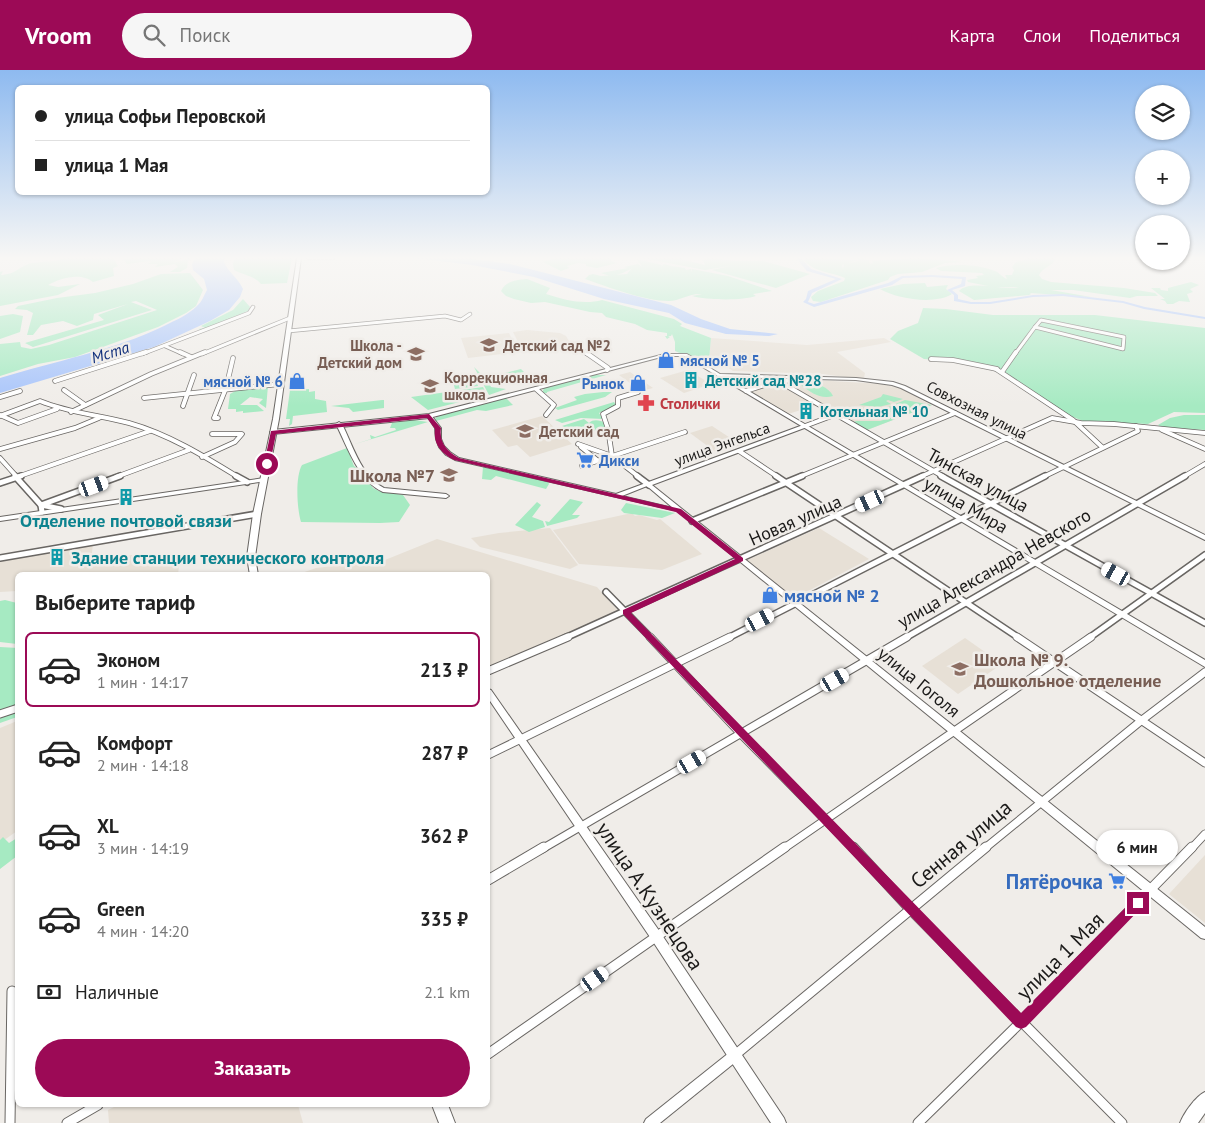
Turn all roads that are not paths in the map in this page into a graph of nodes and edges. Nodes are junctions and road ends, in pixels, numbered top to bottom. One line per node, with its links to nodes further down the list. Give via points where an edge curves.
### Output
1 (253, 307): 7 (street, via 249,313)
2 (292, 307): 4 (main road)
3 (470, 314): 6 (street, via 461,320 445,316)
4 (290, 318): 6 (main road); 9 (street)
5 (1035, 327): 5 (street, via 1053,332 1123,349 1124,337 1041,320); 13 (street)
6 (288, 331): 22 (main road)
7 (165, 346): 9 (street); 19 (street)
8 (577, 347): 12 (street)
9 (191, 357): 33 (street)
10 (233, 358): 24 (street)
11 (931, 359): 13 (street, via 953,360)
12 (607, 370): 15 (main road, улица Мира, via 675,354 691,357); 25 (main road, улица Мира)
13 (1002, 371): 44 (street)
14 (194, 375): 30 (street)
15 (718, 375): 18 (main road, Совхозная улица); 23 (main road, улица Мира)
16 (771, 376): 17 (main road, Совхозная улица); 18 (main road, Совхозная улица); 21 (street)
17 (795, 377): 21 (street); 37 (main road, Совхозная улица, via 893,384)
18 (748, 378): 20 (street, Тинская улица); 23 (street, Тинская улица)
19 (55, 381)
20 (771, 383): 21 (street, Тинская улица); 28 (street)
21 (781, 383): 38 (street, Тинская улица)
22 (280, 384): 24 (street); 50 (main road)
23 (732, 384): 28 (main road, улица Мира)
24 (226, 388): 30 (street); 43 (street, via 214,418)
25 (536, 388): 39 (street, via 554,405); 41 (main road, улица Мира)
26 (64, 390): 33 (street)
27 (20, 391): 31 (street)
28 (746, 391): 46 (main road, улица Мира)
29 (638, 392): 62 (street, via 618,399 618,406 603,414 609,427)
30 (188, 393): 32 (street); 34 (street)
31 (0, 397)
32 (144, 398)
33 (84, 405): 36 (street)
34 (183, 406)
35 (57, 409): 36 (street); 40 (street, via 18,423); 40 (street, via 40,401)
36 (71, 412): 42 (street)
37 (955, 413): 54 (main road, Совхозная улица); 55 (street)
38 (837, 414): 46 (street, улица Энгельса); 55 (street, Тинская улица)
39 (546, 415)
40 (0, 416)
41 (429, 416): 45 (main road, улица Мира); 78 (street, via 438,428 441,447 457,459)
42 (99, 418): 49 (street); 57 (street)
43 (218, 418)
44 (1077, 422): 47 (street); 54 (street, Новая улица, via 1052,418); 56 (street)
45 (339, 424): 50 (main road, улица Мира); 77 (street, via 355,459 375,487)
46 (806, 426): 60 (street, улица Энгельса); 61 (main road, улица Мира)
47 (1136, 426): 48 (street); 56 (street, via 1138,431)
48 (1160, 429): 53 (street); 58 (street)
49 (150, 431): 59 (street); 70 (street)
50 (273, 432): 71 (main road)
51 (685, 432): 62 (street)
52 (212, 434): 63 (street, via 242,434 235,442)
53 (1205, 434)
54 (1005, 438): 68 (main road, Совхозная улица); 69 (street, Новая улица)
55 (882, 442): 61 (street); 69 (street, Тинская улица)
56 (1102, 447): 68 (street)
57 (0, 449)
58 (1205, 449)
59 (189, 450): 63 (street); 81 (street)
60 (739, 451): 74 (street); 75 (street, улица Энгельса)
61 (851, 455): 74 (street); 76 (main road, улица Мира)
62 (612, 456): 65 (street); 65 (street, улица Гоголя, via 578,444); 75 (street, улица Гоголя)
63 (202, 457): 73 (street)
64 (0, 458): 70 (street)
65 (597, 460): 67 (street)
66 (1205, 464): 80 (street, улица Александра Невского)
67 (582, 466)
68 (1062, 467): 79 (street); 80 (main road, Совхозная улица)
69 (934, 471): 76 (street, Новая улица); 79 (street, Тинская улица)
70 (16, 477): 72 (street); 81 (street)
71 (264, 480): 73 (street); 85 (main road)
72 (0, 482)
73 (247, 482): 82 (street)
74 (786, 482): 86 (street); 89 (street)
75 (649, 485): 78 (street, улица Энгельса); 83 (street, улица Гоголя)
76 (903, 486): 86 (street, Новая улица); 88 (main road, улица Мира)
77 (446, 496)
78 (616, 496): 83 (street)
79 (992, 504): 88 (street); 91 (street, Тинская улица)
80 (1136, 504): 90 (main road, Совхозная улица); 91 (street, улица Александра Невского)
81 (41, 505): 82 (street); 84 (street)
82 (67, 510): 84 (street)
83 (679, 510): 89 (street, улица Гоголя)
84 (42, 512): 87 (street)
85 (257, 514): 94 (street); 97 (main road, via 251,557)
86 (838, 516): 92 (street); 95 (street, Новая улица)
87 (0, 519)
88 (961, 520): 92 (street); 96 (main road, улица Мира)
89 (692, 521): 95 (street, улица Гоголя)
90 (1205, 538)
91 (1064, 545): 96 (street, улица Александра Невского); 99 (street, Тинская улица)
92 (890, 554): 100 (street); 101 (street)
93 (1205, 555): 99 (street)
94 (0, 558)
95 (740, 560): 100 (street, улица Гоголя); 102 (street, Новая улица)
96 (1034, 562): 101 (street, улица Александра Невского); 103 (main road, улица Мира)
97 (254, 572)
98 (606, 592): 102 (street)
99 (1150, 592): 103 (street); 104 (street, Тинская улица)
100 (794, 603): 105 (street, улица Гоголя); 107 (street)
101 (965, 603): 105 (street, улица Александра Невского); 106 (street)
102 (626, 612): 107 (street); 109 (street, Новая улица)
103 (1121, 614): 106 (street); 108 (main road, улица Мира)
104 (1205, 624)
105 (867, 661): 115 (street, улица Гоголя); 116 (street, улица Александра Невского)
106 (1054, 663): 114 (street); 115 (street)
107 (676, 664): 116 (street); 117 (street)
108 (1205, 664)
109 (490, 670)
110 (1205, 672): 114 (street, Сенная улица)
111 (490, 695): 117 (main road, улица А.Кузнецова)
112 (15, 709): 113 (street)
113 (0, 714)
114 (1142, 720): 119 (street); 120 (street, Сенная улица)
115 (953, 731): 120 (street, улица Гоголя); 121 (street)
116 (741, 734): 121 (street); 122 (street, улица Александра Невского)
117 (521, 738): 118 (street); 122 (main road, улица А.Кузнецова)
118 (490, 754)
119 (1205, 762)
120 (1042, 802): 125 (street, улица Гоголя); 126 (street, Сенная улица)
121 (827, 820): 126 (street); 128 (street)
122 (579, 827): 124 (street, улица Александра Невского); 128 (main road, улица А.Кузнецова)
123 (1205, 834): 125 (street, улица 1 Мая)
124 (490, 879)
125 (1150, 891): 127 (street, улица Гоголя); 130 (street, улица 1 Мая)
126 (912, 911): 130 (street); 132 (street, Сенная улица)
127 (1205, 934)
128 (656, 936): 131 (street); 132 (main road, улица А.Кузнецова)
129 (12, 991): 136 (street)
130 (1021, 1022): 141 (street, улица 1 Мая); 142 (street)
131 (490, 1053)
132 (734, 1056): 139 (street, Сенная улица); 140 (main road, улица А.Кузнецова)
133 (1205, 1100): 143 (main road)
134 (95, 1107): 137 (street)
135 (441, 1107): 138 (main road)
136 (10, 1123)
137 (67, 1123)
138 (447, 1123)
139 (650, 1123)
140 (779, 1123)
141 (918, 1123)
142 (1122, 1123)
143 (1188, 1123)

